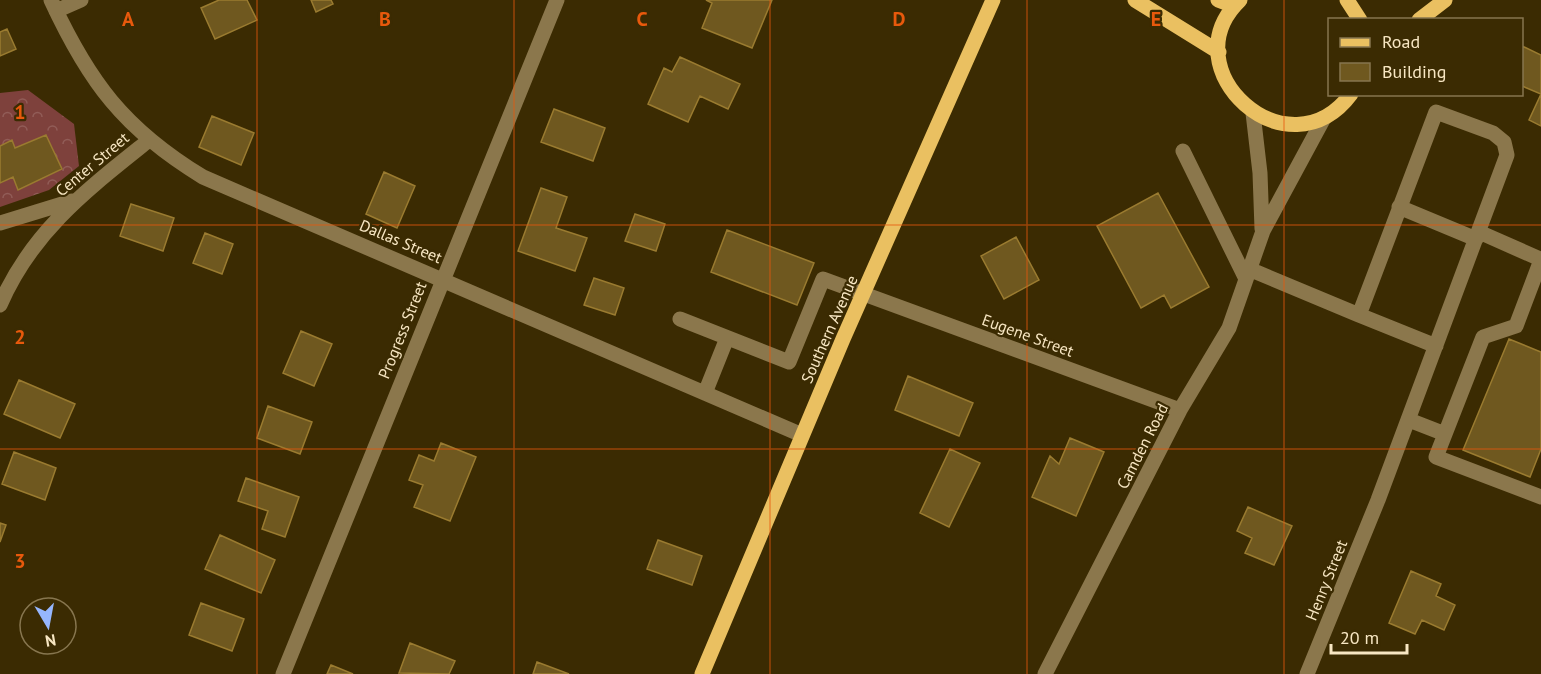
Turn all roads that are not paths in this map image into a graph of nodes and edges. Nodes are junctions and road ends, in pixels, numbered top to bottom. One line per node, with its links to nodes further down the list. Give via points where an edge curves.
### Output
1 (81, 0): 9 (street)
2 (557, 0): 25 (street, Progress Street)
3 (993, 0): 26 (main road, Southern Avenue)
4 (1136, 0): 12 (main road)
5 (1218, 0): 8 (main road)
6 (1347, 0): 10 (main road)
7 (1445, 0): 11 (main road)
8 (1237, 3): 12 (main road, via 1222,28)
9 (54, 6): 16 (street, Dallas Street, via 108,99)
10 (1359, 18)
11 (1422, 18)
12 (1219, 52): 14 (main road, via 1223,76 1235,97)
13 (1350, 96): 15 (main road)
14 (1253, 113): 15 (main road, via 1276,122 1300,124); 21 (street, Camden Road)
15 (1324, 118): 21 (street, Camden Road)
16 (148, 141): 18 (street, Center Street); 25 (street, Dallas Street, via 203,177)
17 (1183, 151): 24 (street)
18 (72, 201): 20 (street); 27 (street, Center Street, via 27,258)
19 (1399, 207): 22 (street); 22 (street, Henry Street, via 1436,112 1493,133 1504,142 1507,155); 28 (street)
20 (0, 223)
21 (1263, 231): 24 (street, Camden Road)
22 (1478, 235): 23 (street); 31 (street, Henry Street)
23 (1540, 260): 35 (street, via 1516,326 1483,337)
24 (1248, 274): 28 (street); 33 (street, Camden Road, via 1229,328)
25 (442, 279): 32 (street, Dallas Street); 38 (street, Progress Street)
26 (863, 296): 30 (street, Eugene Street, via 823,279 789,362); 33 (street, Eugene Street); 36 (main road, Southern Avenue)
27 (0, 305)
28 (1359, 315): 31 (street)
29 (680, 319): 30 (street)
30 (728, 338): 32 (street)
31 (1436, 346): 34 (street, Henry Street)
32 (705, 393): 36 (street, Dallas Street)
33 (1180, 410): 40 (street, Camden Road)
34 (1409, 420): 35 (street); 41 (street, Henry Street)
35 (1445, 434): 37 (street, via 1436,457)
36 (802, 435): 39 (main road, Southern Avenue)
37 (1541, 497)
38 (283, 674)
39 (702, 674)
40 (1046, 674)
41 (1307, 674)

